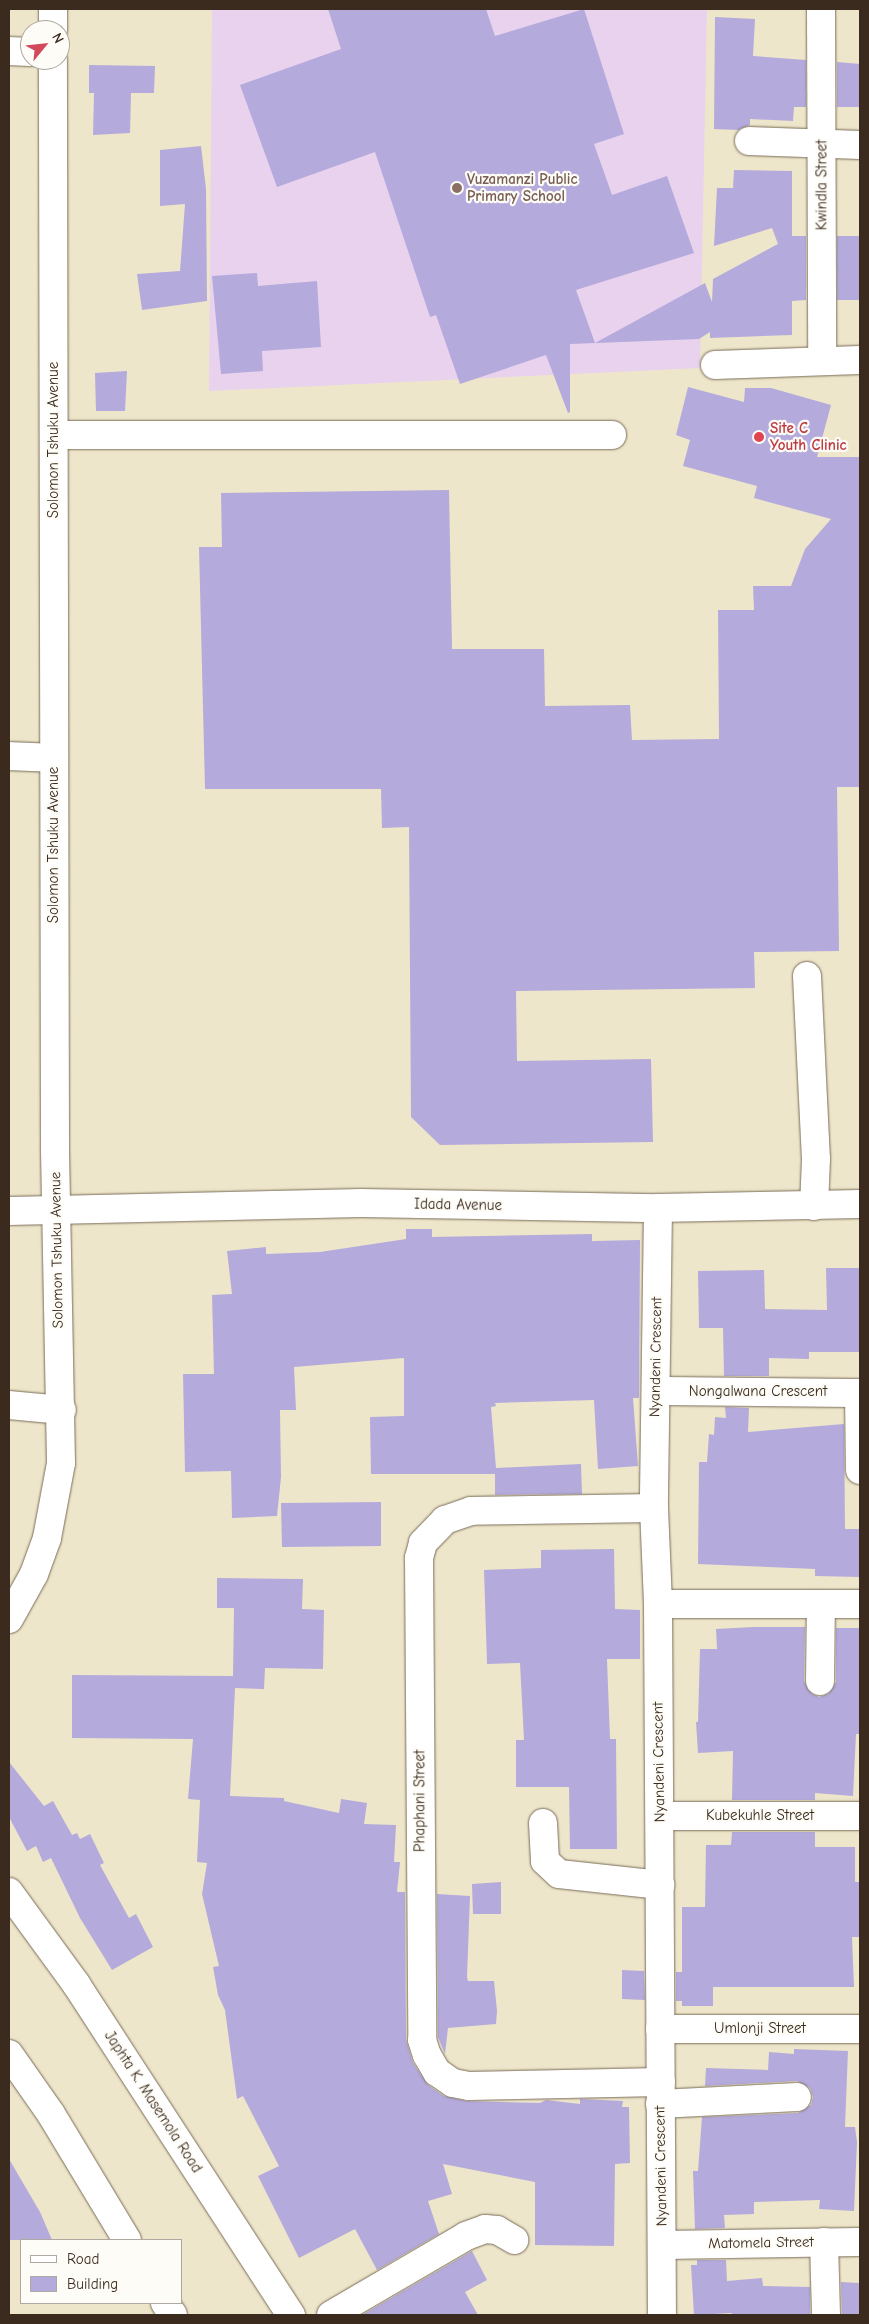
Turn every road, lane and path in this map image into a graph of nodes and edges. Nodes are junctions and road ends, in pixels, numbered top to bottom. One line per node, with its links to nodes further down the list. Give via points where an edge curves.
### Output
1 (821, 9): 4 (street, Kwindla Street)
2 (53, 70): 9 (street, Solomon Tshuku Avenue)
3 (749, 140): 4 (street)
4 (823, 145): 5 (street); 7 (street, Kwindla Street)
5 (860, 145)
6 (860, 360): 7 (street)
7 (822, 361): 8 (street)
8 (714, 365)
9 (54, 435): 10 (street); 12 (street, Solomon Tshuku Avenue)
10 (612, 435)
11 (9, 756): 12 (street)
12 (54, 758): 18 (street, Solomon Tshuku Avenue)
13 (807, 976): 15 (street, via 816,1159)
14 (860, 1204): 15 (street, Idada Avenue)
15 (814, 1206): 16 (street, Idada Avenue)
16 (658, 1208): 18 (street, Idada Avenue, via 361,1203 130,1207); 19 (street, Nyandeni Crescent)
17 (9, 1211): 18 (street, Idada Avenue)
18 (55, 1212): 22 (street, Solomon Tshuku Avenue)
19 (656, 1391): 20 (street, Nongalwana Crescent); 24 (street, Nyandeni Crescent)
20 (860, 1393): 23 (street)
21 (9, 1405): 22 (street)
22 (62, 1410): 28 (street, Solomon Tshuku Avenue, via 61,1463 47,1538 34,1574)
23 (860, 1470)
24 (654, 1508): 25 (street, Nyandeni Crescent); 38 (street, Phaphani Street, via 472,1511 445,1520 423,1543 419,1558 422,2021 427,2055 437,2072 453,2083)
25 (658, 1604): 26 (street); 30 (street, Nyandeni Crescent)
26 (821, 1604): 27 (street); 29 (street)
27 (860, 1604)
28 (10, 1616)
29 (820, 1681)
30 (660, 1816): 31 (street, Kubekuhle Street); 33 (street, Nyandeni Crescent)
31 (860, 1816)
32 (543, 1823): 33 (street, via 545,1861 559,1874)
33 (660, 1885): 35 (street, Nyandeni Crescent)
34 (9, 1892): 47 (street, Japhta K. Masemola Road, via 76,1984)
35 (660, 2029): 36 (street, Umlonji Street); 38 (street, Nyandeni Crescent)
36 (860, 2029)
37 (9, 2054): 40 (street, via 51,2114)
38 (661, 2093): 39 (street, Phaphani Street); 44 (street, Nyandeni Crescent)
39 (797, 2097)
40 (126, 2239)
41 (514, 2240): 48 (street, via 497,2230 486,2229 466,2236)
42 (824, 2242): 43 (street, Matomela Street); 44 (street, Matomela Street); 50 (street)
43 (860, 2242)
44 (662, 2245): 49 (street, Nyandeni Crescent)
45 (166, 2304): 46 (street)
46 (173, 2315)
47 (292, 2315)
48 (331, 2315)
49 (662, 2315)
50 (826, 2315)

